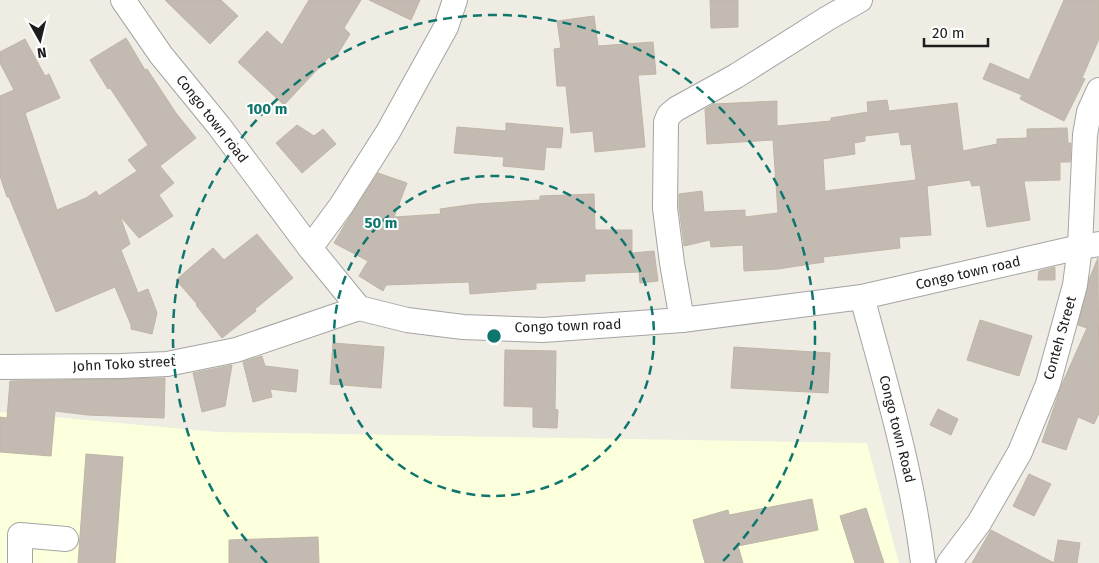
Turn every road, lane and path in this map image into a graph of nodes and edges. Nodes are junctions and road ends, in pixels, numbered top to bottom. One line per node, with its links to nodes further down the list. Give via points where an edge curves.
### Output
1 (122, 0): 6 (street, Congo town road)
2 (455, 0): 6 (street, via 446,27 388,132)
3 (860, 0): 9 (street, via 669,115 666,122 665,208)
4 (1099, 90): 5 (street, Conteh Street, via 1089,112 1085,135)
5 (1089, 246): 7 (street, Congo town road); 14 (street, Conteh Street, via 1048,384 1020,452 979,523)
6 (310, 248): 8 (street, Congo town road)
7 (862, 297): 9 (street, Congo town road); 13 (street, Congo town Road, via 905,459)
8 (360, 308): 9 (street, Congo town road, via 407,320 543,330); 10 (street, John Toko street, via 236,350 168,364)
9 (682, 320)
10 (0, 367)
11 (66, 539): 12 (street, via 20,535)
12 (20, 563)
13 (923, 563)
14 (949, 563)

